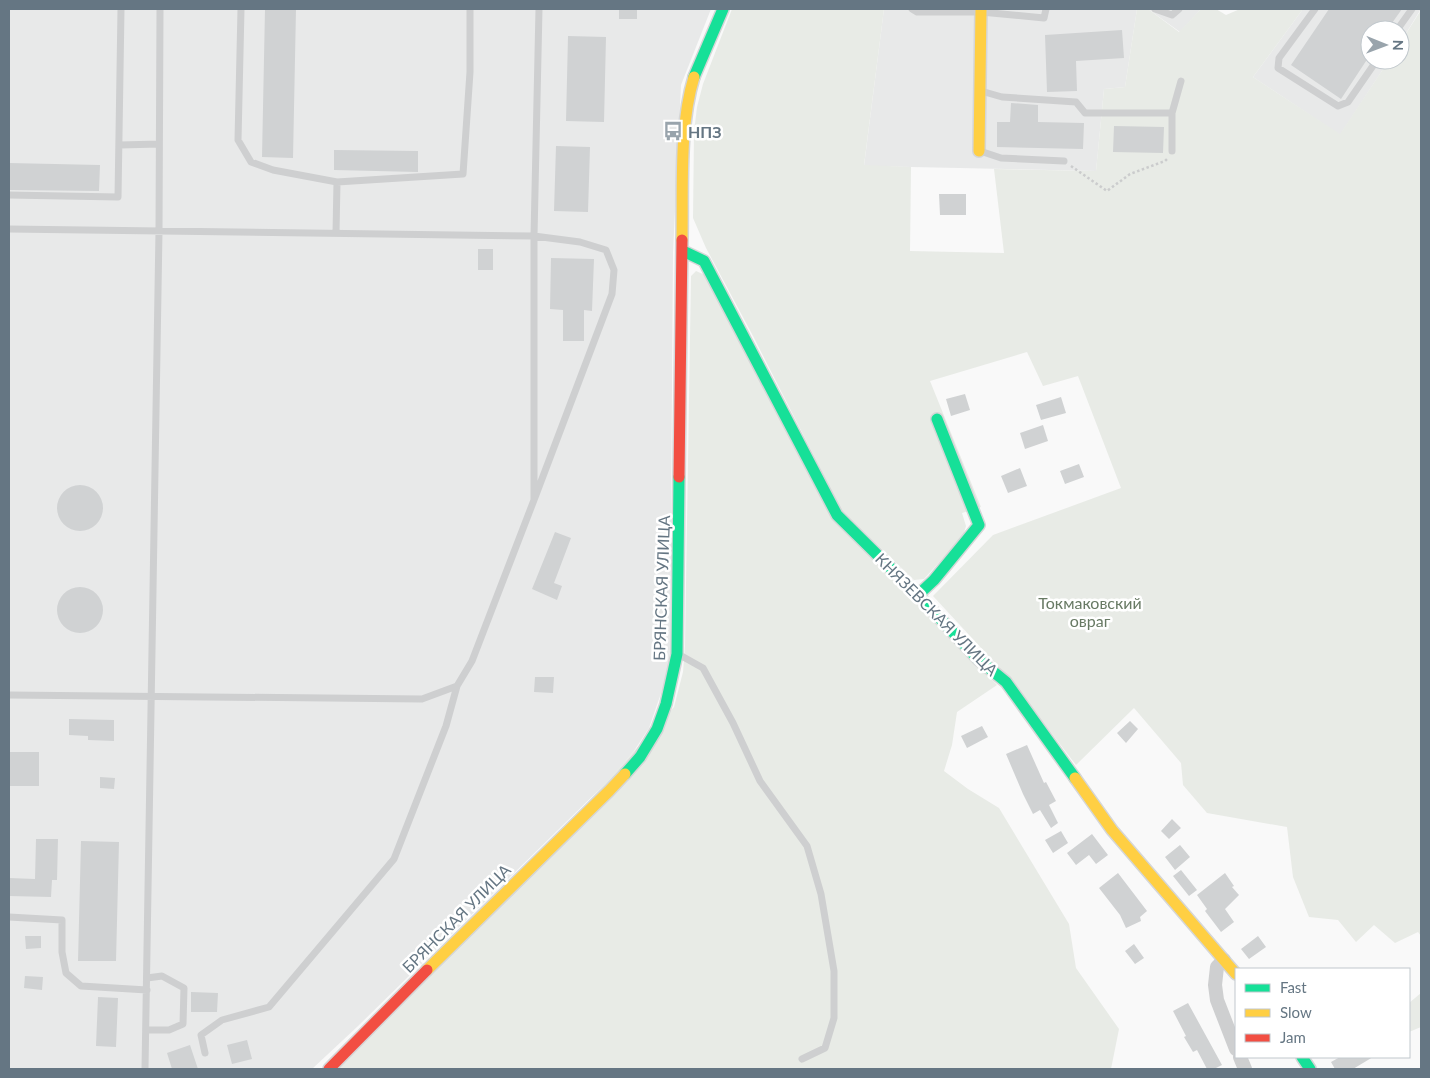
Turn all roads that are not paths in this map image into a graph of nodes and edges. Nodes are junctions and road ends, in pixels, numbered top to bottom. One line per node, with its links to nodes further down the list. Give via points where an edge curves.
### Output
1 (121, 9): 20 (lane)
2 (160, 9): 19 (lane)
3 (241, 9): 24 (lane, via 238,140 251,162 273,170)
4 (470, 9): 24 (lane, via 470,72 463,174)
5 (539, 9): 29 (lane)
6 (723, 9): 30 (street, БРЯНСКАЯ УЛИЦА, via 693,82 688,103)
7 (912, 9): 13 (lane, via 917,12)
8 (1046, 9): 13 (lane, via 1044,18)
9 (1155, 9): 10 (lane, via 1172,15)
10 (1179, 9)
11 (1315, 9): 15 (lane, via 1279,58 1278,68 1338,106 1348,102)
12 (1412, 9): 14 (lane)
13 (981, 10): 17 (street)
14 (1404, 20)
15 (1370, 70)
16 (1181, 81): 18 (lane)
17 (980, 90): 18 (lane, via 1002,97 1076,102 1085,113); 21 (street)
18 (1172, 113): 22 (lane)
19 (159, 144): 20 (lane); 27 (lane)
20 (120, 145): 25 (lane, via 118,197)
21 (979, 151): 23 (lane, via 1001,158)
22 (1172, 151)
23 (1064, 161)
24 (337, 182): 28 (lane)
25 (9, 195)
26 (9, 229): 27 (lane)
27 (159, 230): 28 (lane); 37 (lane)
28 (336, 233): 29 (lane)
29 (534, 236): 32 (lane); 32 (lane, via 580,242 606,250 614,270 612,294)
30 (683, 251): 33 (street, КНЯЗЕВСКАЯ УЛИЦА, via 704,260 837,515); 34 (street, БРЯНСКАЯ УЛИЦА)
31 (937, 419): 33 (street, via 979,525)
32 (534, 500): 35 (lane, via 472,661)
33 (918, 595): 39 (street, КНЯЗЕВСКАЯ УЛИЦА, via 978,659 1006,682 1112,830)
34 (677, 654): 47 (lane, via 703,668 734,723 760,781 807,846 821,894 834,972 834,1018 825,1048); 49 (street, БРЯНСКАЯ УЛИЦА, via 666,704 657,729 640,757)
35 (457, 686): 37 (lane, via 422,699); 45 (lane, via 446,726 394,860 269,1007 222,1020 201,1035)
36 (9, 694): 37 (lane)
37 (151, 696): 41 (lane)
38 (9, 917): 42 (lane, via 62,920 66,973 81,986)
39 (1224, 960): 40 (street, КНЯЗЕВСКАЯ УЛИЦА); 44 (street, via 1217,967 1215,985 1217,1000)
40 (1235, 973)
41 (147, 978): 42 (lane); 43 (lane, via 162,976 184,988 183,1024 169,1030)
42 (147, 990): 43 (lane)
43 (146, 1030): 48 (lane)
44 (1235, 1045)
45 (205, 1053)
46 (1303, 1058): 50 (street)
47 (802, 1059)
48 (145, 1069)
49 (329, 1069)
50 (1310, 1069)

